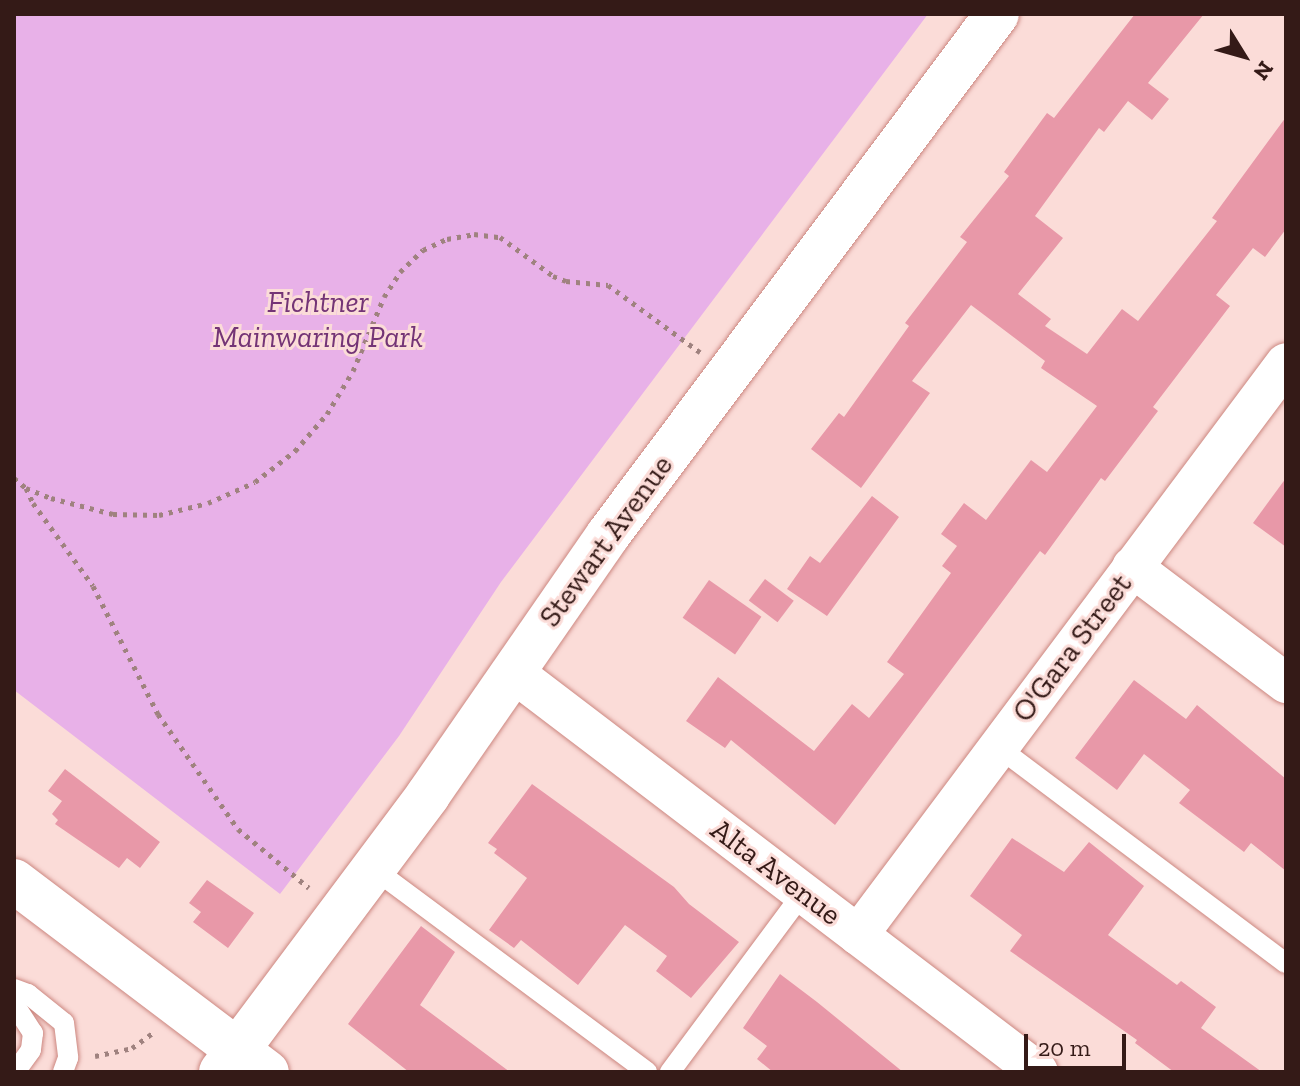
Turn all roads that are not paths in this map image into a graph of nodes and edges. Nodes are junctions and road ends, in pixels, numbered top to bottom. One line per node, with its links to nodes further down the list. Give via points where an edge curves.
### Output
1 (997, 14): 4 (main road, Stewart Avenue, via 608,535)
2 (1280, 385): 3 (street, O'Gara Street)
3 (1132, 567): 5 (street); 6 (street, O'Gara Street)
4 (513, 672): 7 (main road, Stewart Avenue); 9 (street, Alta Avenue)
5 (1286, 683)
6 (998, 747): 10 (street, O'Gara Street); 11 (lane)
7 (374, 869): 14 (main road, Stewart Avenue); 17 (lane)
8 (14, 881): 14 (main road)
9 (803, 893): 10 (street, Alta Avenue); 18 (lane)
10 (858, 935): 19 (street, Alta Avenue)
11 (1286, 963)
12 (14, 989): 16 (lane, via 64,1023 68,1058)
13 (14, 1004): 15 (lane, via 33,1033 31,1050)
14 (242, 1064)
15 (15, 1072)
16 (63, 1072)
17 (647, 1072)
18 (670, 1072)
19 (1038, 1072)

